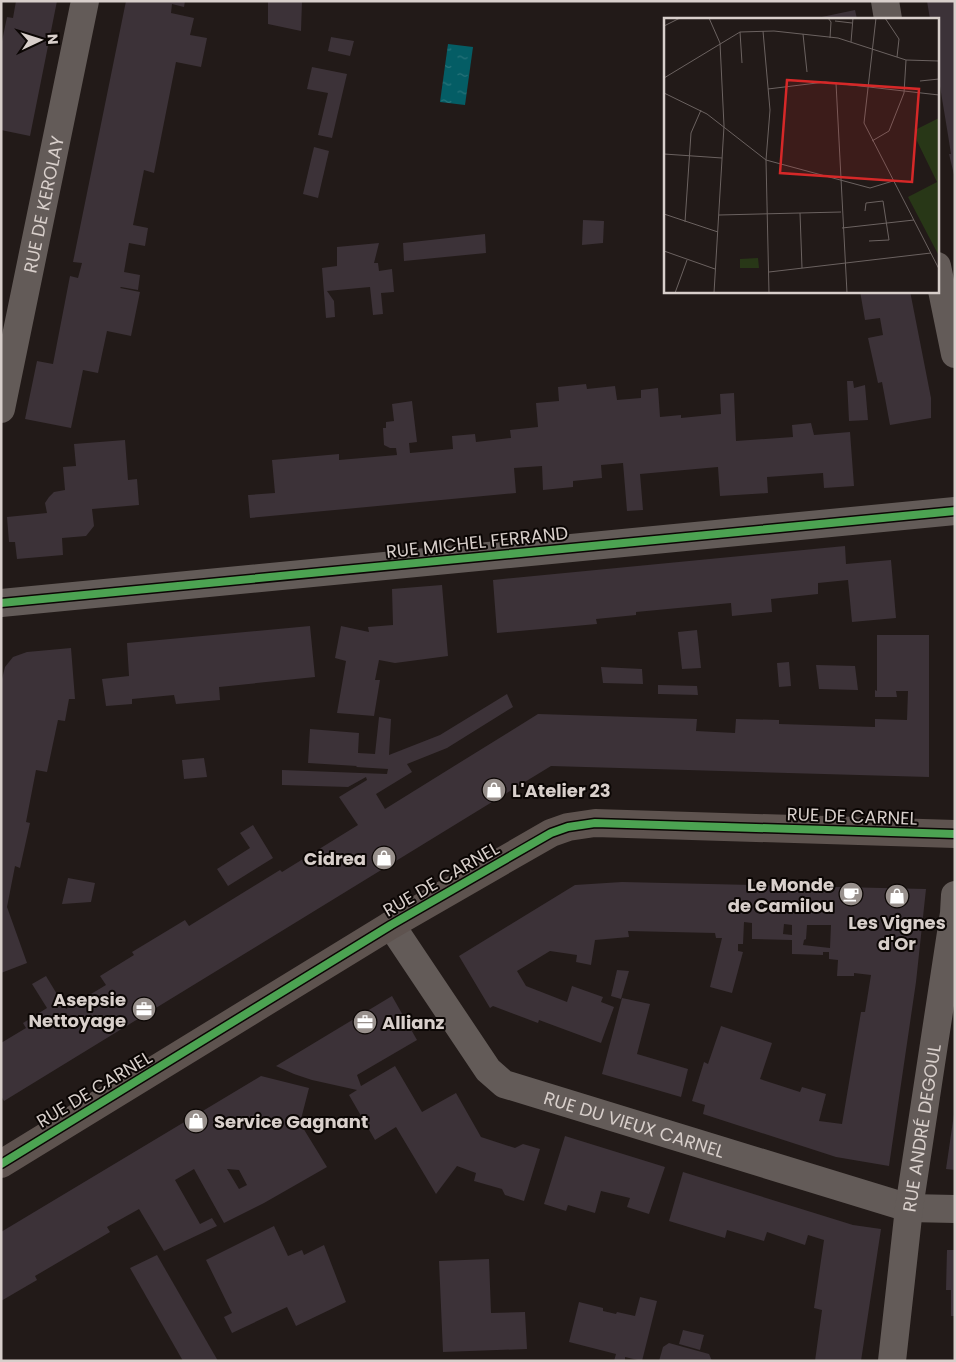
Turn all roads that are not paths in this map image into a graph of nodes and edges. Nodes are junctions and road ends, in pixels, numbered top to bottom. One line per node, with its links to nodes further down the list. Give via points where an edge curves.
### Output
1 (86, 1): 6 (street, RUE DE KEROLAY)
2 (885, 1): 3 (street)
3 (888, 18)
4 (938, 271): 5 (street)
5 (955, 354)
6 (1, 409)
7 (955, 511): 8 (street, RUE MICHEL FERRAND)
8 (1, 603)
9 (955, 834): 11 (main road, RUE DE CARNEL, via 595,823 568,826)
10 (955, 895): 13 (street, RUE ANDRÉ DEGOUL)
11 (391, 925): 12 (main road, RUE DE CARNEL); 13 (street, RUE DU VIEUX CARNEL, via 488,1070 504,1084)
12 (1, 1164)
13 (909, 1208): 14 (street, RUE DU VIEUX CARNEL); 15 (street, RUE ANDRÉ DEGOUL)
14 (955, 1209)
15 (892, 1361)

